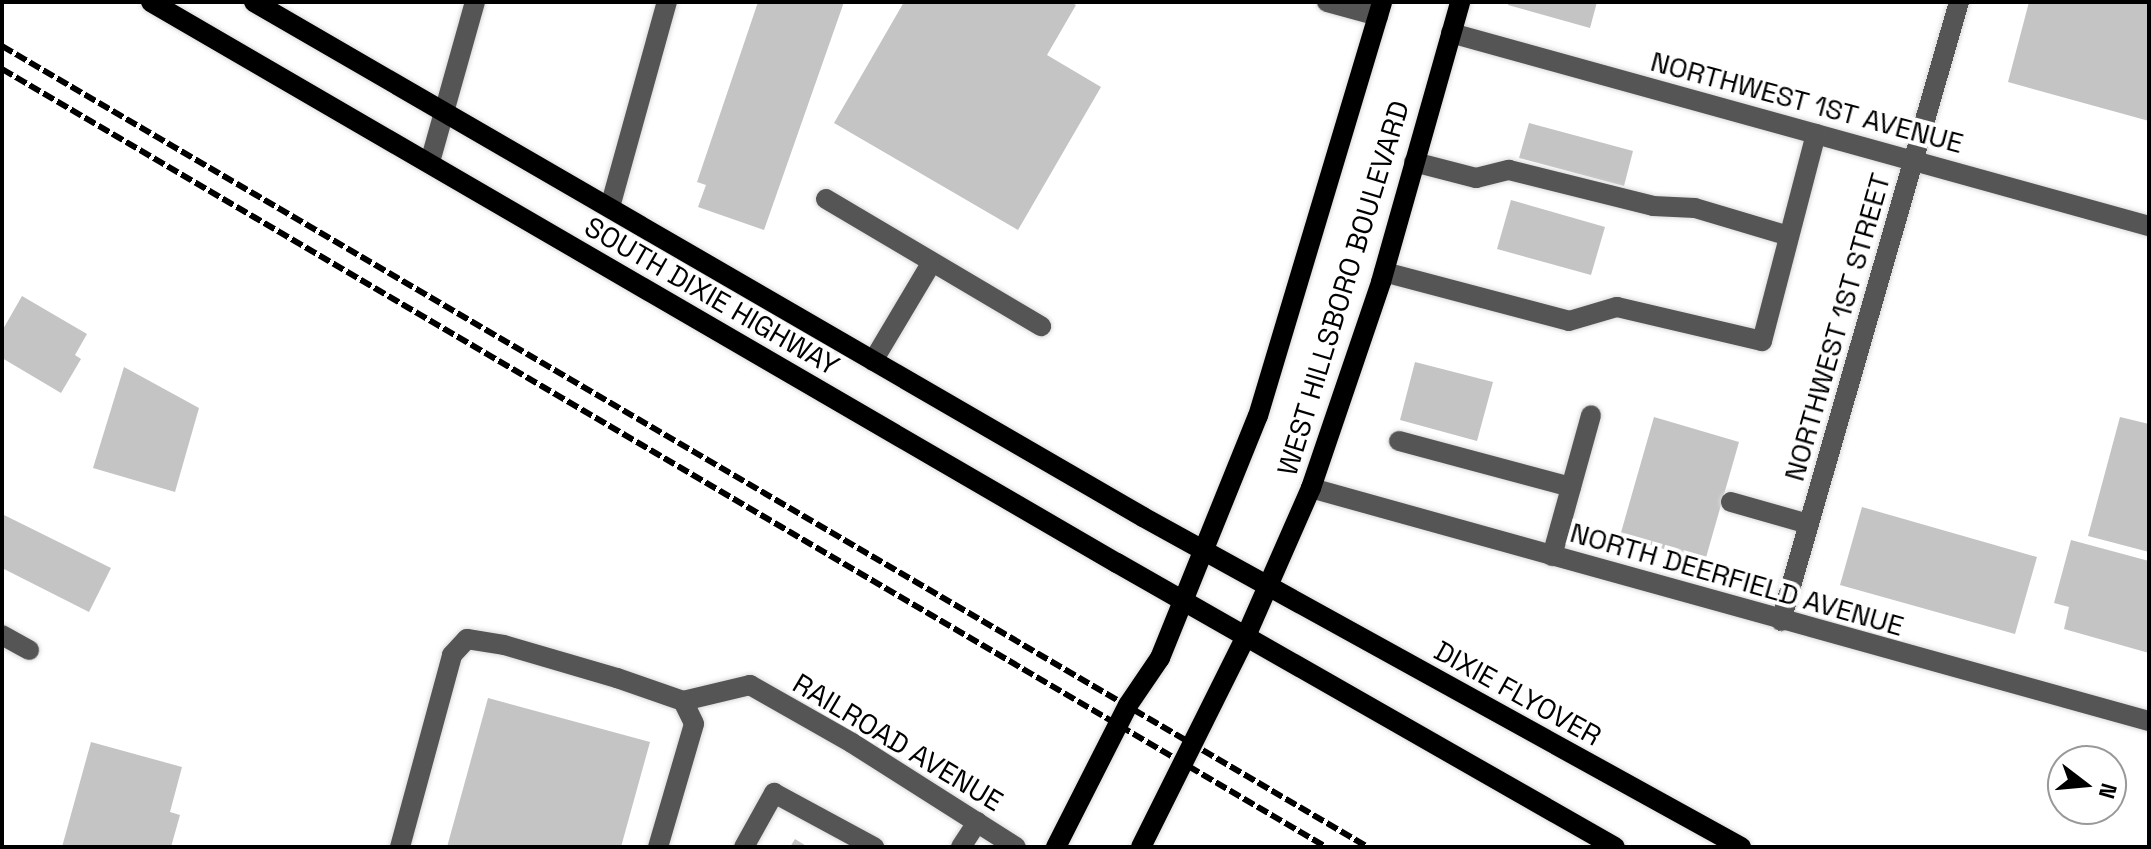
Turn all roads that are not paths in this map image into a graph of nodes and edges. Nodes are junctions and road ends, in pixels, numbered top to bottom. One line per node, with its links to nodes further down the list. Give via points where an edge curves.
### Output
1 (151, 2): 13 (main road, SOUTH DIXIE HIGHWAY)
2 (254, 2): 10 (main road, SOUTH DIXIE HIGHWAY)
3 (475, 2): 10 (street)
4 (667, 2): 16 (street)
5 (1327, 2): 8 (street)
6 (1460, 2): 9 (main road, WEST HILLSBORO BOULEVARD)
7 (1959, 2): 12 (street, NORTHWEST 1ST STREET)
8 (1380, 9): 29 (main road, WEST HILLSBORO BOULEVARD, via 1258,416)
9 (1451, 33): 11 (street, NORTHWEST 1ST AVENUE); 14 (main road, WEST HILLSBORO BOULEVARD)
10 (445, 111): 13 (street); 16 (main road, SOUTH DIXIE HIGHWAY)
11 (1816, 134): 12 (street, NORTHWEST 1ST AVENUE); 18 (street)
12 (1913, 161): 17 (street, NORTHWEST 1ST AVENUE); 28 (street, NORTHWEST 1ST STREET)
13 (430, 162): 32 (main road, SOUTH DIXIE HIGHWAY)
14 (1414, 162): 18 (street, via 1476,178 1509,170 1653,206 1695,208); 20 (main road, WEST HILLSBORO BOULEVARD)
15 (826, 199): 19 (street)
16 (610, 207): 22 (main road, SOUTH DIXIE HIGHWAY)
17 (2149, 226)
18 (1789, 236): 20 (street, via 1762,341 1617,307 1569,321)
19 (932, 262): 21 (street); 22 (street)
20 (1384, 272): 26 (main road, WEST HILLSBORO BOULEVARD)
21 (1041, 326)
22 (873, 361): 29 (main road, SOUTH DIXIE HIGHWAY)
23 (1591, 415): 25 (street)
24 (1399, 441): 25 (street)
25 (1571, 487): 30 (street)
26 (1311, 488): 30 (street, NORTH DEERFIELD AVENUE); 31 (main road, WEST HILLSBORO BOULEVARD)
27 (1731, 502): 28 (street)
28 (1809, 524): 33 (street, NORTHWEST 1ST STREET)
29 (1204, 551): 31 (main road, SOUTH DIXIE HIGHWAY); 32 (main road, WEST HILLSBORO BOULEVARD)
30 (1552, 556): 33 (street, NORTH DEERFIELD AVENUE)
31 (1269, 587): 35 (main road, WEST HILLSBORO BOULEVARD); 49 (main road, DIXIE FLYOVER)
32 (1184, 601): 35 (main road, SOUTH DIXIE HIGHWAY); 46 (main road, WEST HILLSBORO BOULEVARD, via 1160,658 1128,705)
33 (1781, 621): 38 (street, NORTH DEERFIELD AVENUE)
34 (2, 635): 36 (street)
35 (1246, 636): 47 (main road, WEST HILLSBORO BOULEVARD); 48 (main road)
36 (29, 650)
37 (683, 701): 39 (street, RAILROAD AVENUE, via 750,685); 40 (street, via 603,673 467,639 452,655); 41 (street, via 694,724)
38 (2149, 721)
39 (977, 822): 44 (street); 45 (street, RAILROAD AVENUE)
40 (400, 847)
41 (658, 847)
42 (744, 847): 43 (street, via 774,793)
43 (874, 847)
44 (961, 847)
45 (1016, 847)
46 (1056, 847)
47 (1141, 847)
48 (1615, 847)
49 (1741, 847)

